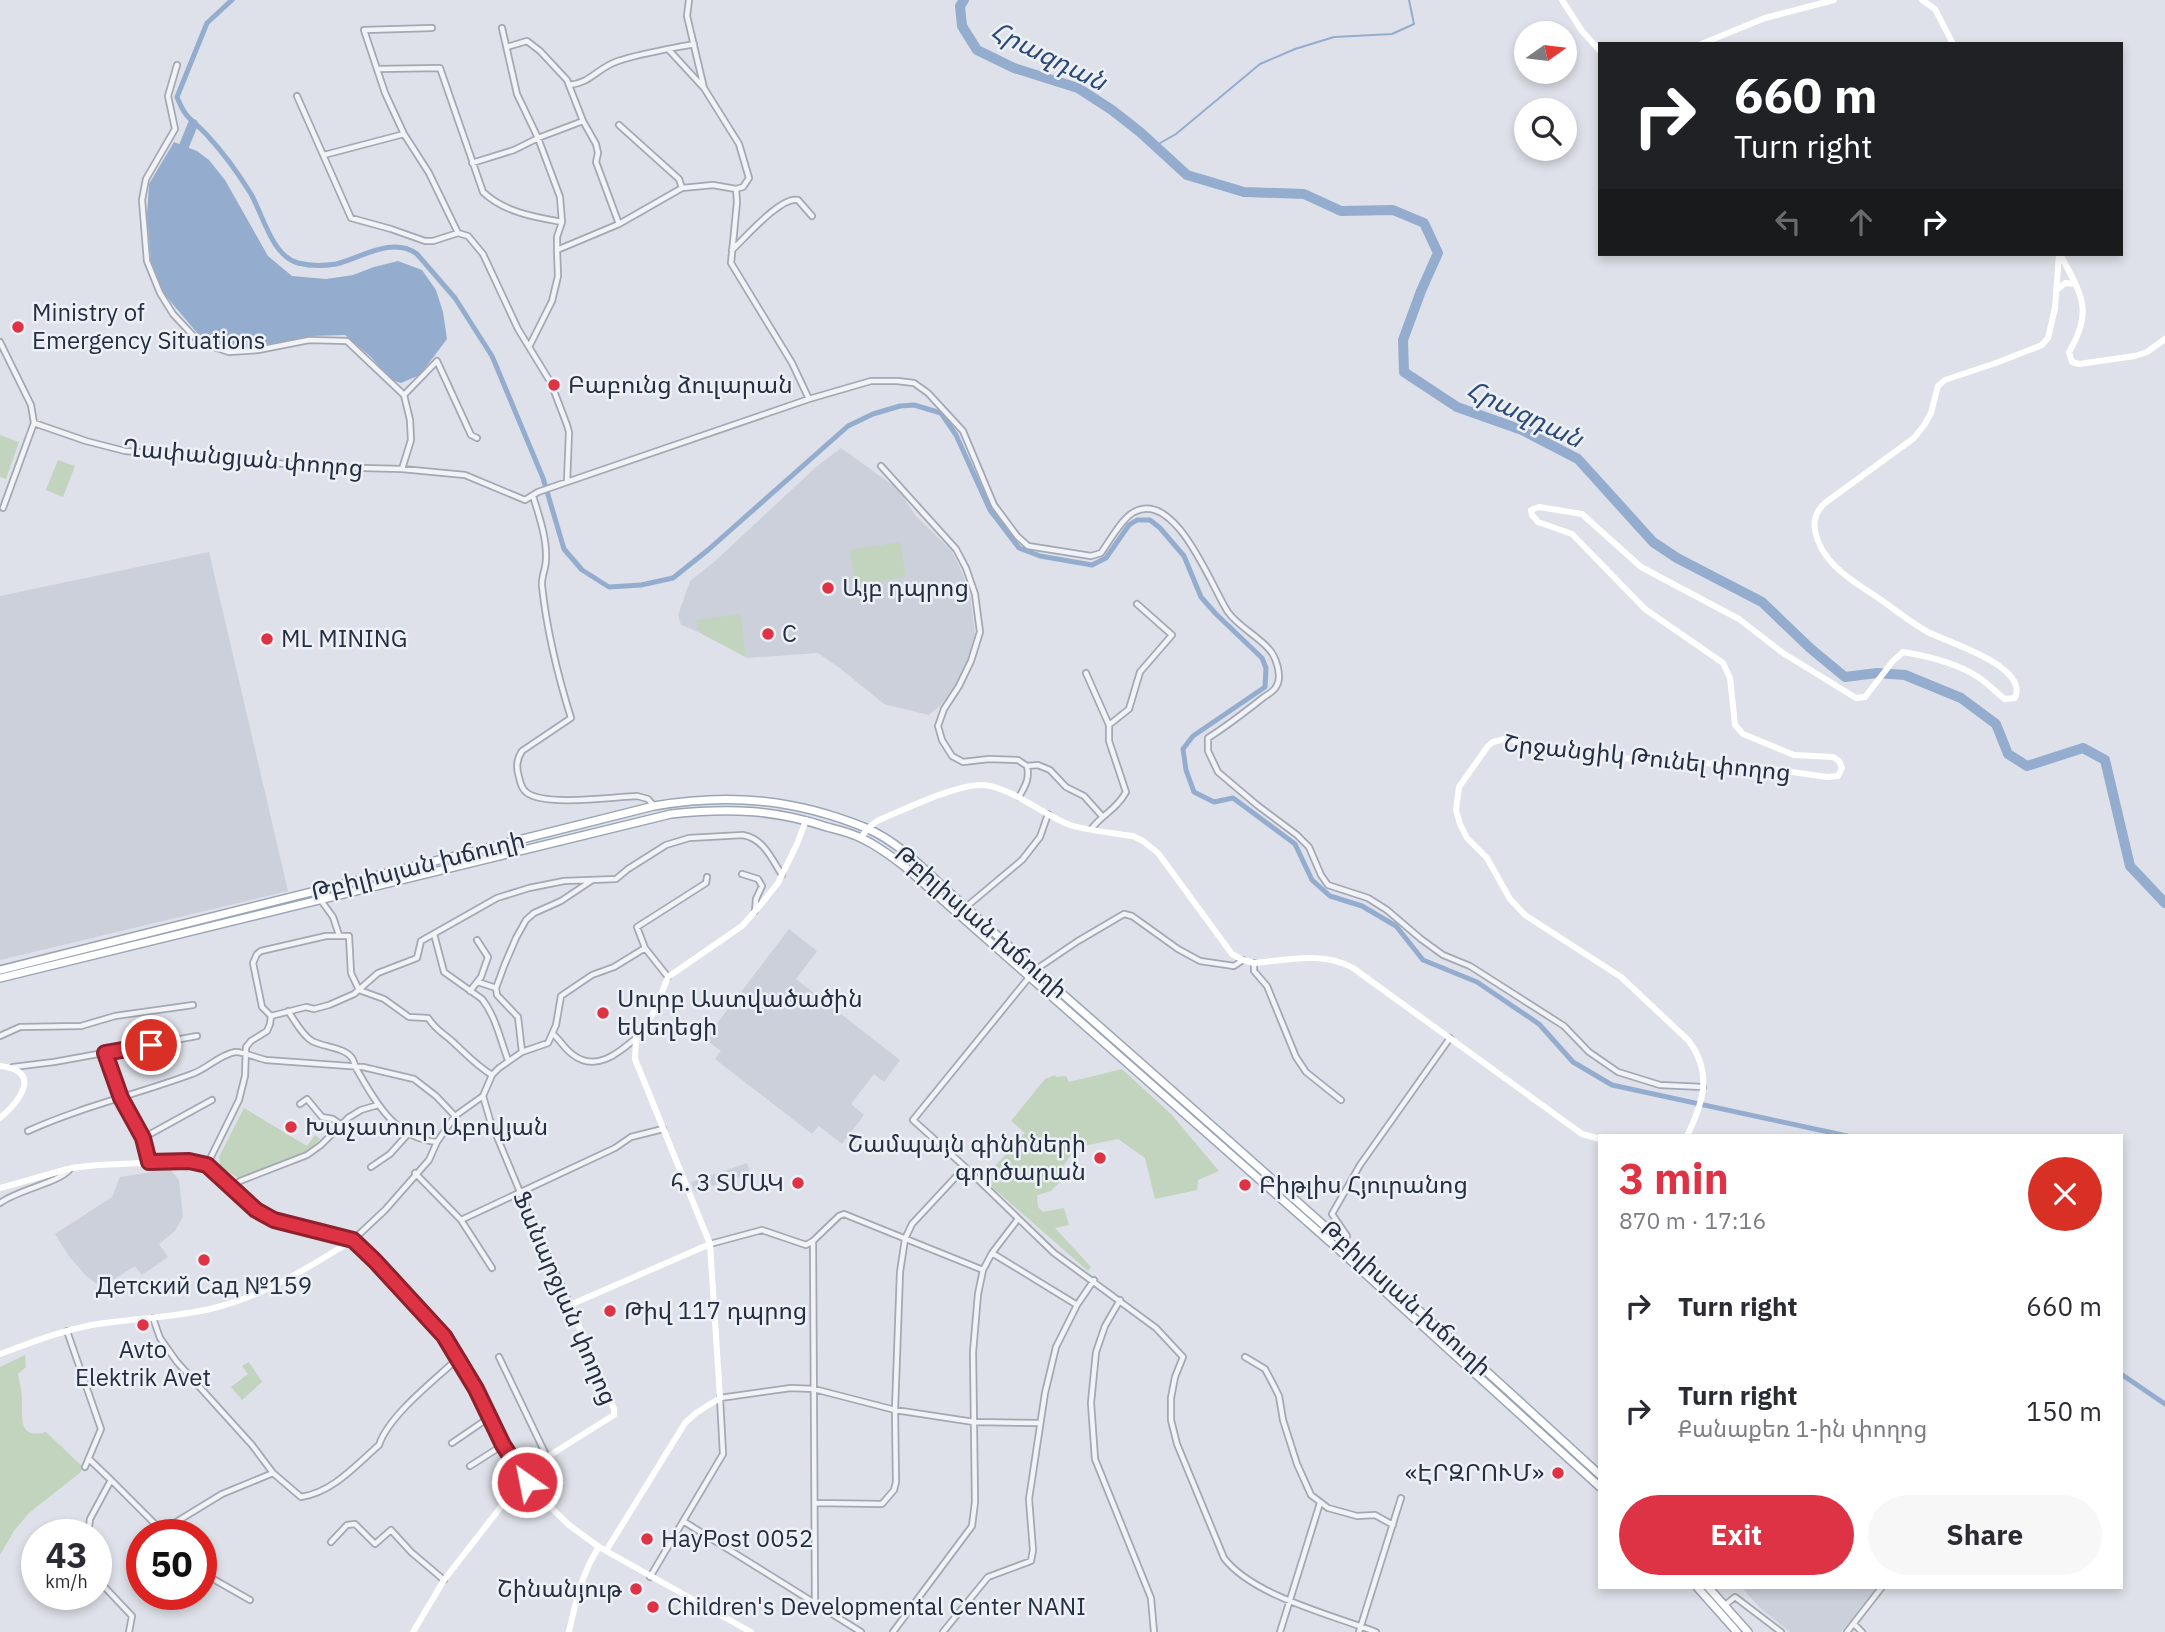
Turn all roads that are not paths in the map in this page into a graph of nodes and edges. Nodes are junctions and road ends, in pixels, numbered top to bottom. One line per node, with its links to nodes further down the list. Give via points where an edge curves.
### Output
1 (690, 0): 9 (street, via 687,16)
2 (1562, 0): 12 (street)
3 (1834, 0): 7 (street, via 1765,18)
4 (1922, 0): 8 (street, via 1935,9)
5 (432, 28): 14 (street, via 364,30)
6 (502, 28): 10 (street)
7 (1706, 42)
8 (1952, 42)
9 (694, 44): 11 (street); 16 (street)
10 (506, 47): 15 (street, via 527,41); 21 (street, via 517,94)
11 (669, 49): 15 (street, via 617,61 583,83); 16 (street)
12 (1598, 49)
13 (177, 65): 39 (street, via 168,96 175,129 146,179 142,200 147,261 173,314 199,342 229,352 309,340 347,341)
14 (378, 69): 20 (street); 23 (street, via 440,68)
15 (569, 85): 18 (street)
16 (704, 88): 25 (street, via 739,144 749,178)
17 (297, 96): 22 (street)
18 (583, 121): 21 (street); 28 (street, via 596,144 596,162)
19 (620, 125): 24 (street, via 679,179)
20 (404, 134): 22 (street); 29 (street)
21 (538, 138): 23 (street); 27 (street, via 560,197)
22 (324, 155): 29 (street, via 351,218 425,241)
23 (472, 163): 27 (street, via 483,192 494,202)
24 (682, 188): 25 (street, via 713,185); 28 (street)
25 (736, 189): 31 (street)
26 (811, 216): 31 (street, via 798,200 789,199)
27 (562, 222): 30 (street)
28 (619, 224): 30 (street)
29 (458, 233): 38 (street, via 468,236 483,254)
30 (557, 250): 38 (street, via 558,276 552,301)
31 (732, 251): 40 (street, via 730,263)
32 (2059, 256): 35 (street)
33 (2060, 256): 34 (street)
34 (2075, 284): 35 (street, via 2065,283); 36 (street, via 2084,310 2069,352 2072,362 2136,356)
35 (2056, 291): 101 (street, Շրջանցիկ Թունել փողոց, via 2051,332 2042,345 1945,380 1914,438 1819,508 1815,528 1819,546 1839,571 1927,631 1996,663 2016,685 2015,698 2005,699 1977,676 1903,652 1865,697 1856,698 1783,653 1739,619 1641,568 1582,514 1539,507 1531,510 1538,522 1572,534 1645,609 1723,663 1730,678 1733,717 1743,734 1794,755 1833,757 1841,764 1838,776 1827,777 1751,766 1557,754 1505,739 1488,746 1459,788 1460,824 1493,866 1510,899 1525,915 1621,978 1689,1041 1702,1068)
36 (2165, 339)
37 (0, 342): 41 (street, via 28,397)
38 (530, 345): 45 (street, via 568,425)
39 (404, 395): 42 (street, via 437,361 471,435); 44 (street, via 411,440)
40 (809, 399): 45 (street); 101 (street, via 871,381 915,383 963,431 994,505 1028,545 1101,554 1134,512 1161,512 1198,553 1229,612 1271,652 1279,676 1276,687 1208,738 1208,751 1218,772 1309,847 1328,884 1387,910 1443,955 1470,966 1564,1026 1589,1052 1618,1072 1660,1085)
41 (34, 422): 44 (street, Ղափանցյան փողոց, via 125,451 310,467); 47 (street)
42 (477, 438)
43 (881, 466): 51 (street, via 956,549 975,594 980,632 971,662 938,726 942,740 952,756 963,762 1018,760)
44 (402, 469): 46 (street, Ղափանցյան փողոց, via 455,472 525,500)
45 (567, 482): 46 (street)
46 (536, 494): 53 (street, via 547,559 541,581 547,628 571,718 522,751 516,770 521,785 537,797 637,796)
47 (3, 508)
48 (1137, 604): 50 (street, via 1172,635 1140,673 1129,709)
49 (1086, 673): 50 (street)
50 (1109, 725): 55 (street, via 1109,741 1126,792 1118,807)
51 (1027, 766): 52 (street, via 1027,784); 55 (street, via 1050,771)
52 (1018, 798): 54 (street); 58 (street, via 991,787 970,786 877,821)
53 (654, 806): 58 (main road, Թբիլիսյան խճուղի, via 751,799 802,808); 60 (main road, Թբիլիսյան խճուղի)
54 (1048, 814): 57 (street); 68 (street, via 1040,836 1022,860)
55 (1102, 816): 57 (street)
56 (806, 820): 59 (main road, Թբիլիսյան խճուղի); 62 (street); 64 (main road, Թբիլիսյան խճուղի, via 738,810 670,814)
57 (1091, 828): 74 (street, via 1133,836 1152,847 1232,954)
58 (867, 829): 59 (street); 68 (main road, Թբիլիսյան խճուղի, via 908,855)
59 (861, 838): 79 (main road, Թբիլիսյան խճուղի, via 904,866)
60 (405, 869): 64 (main road); 67 (main road, Թբիլիսյան խճուղի)
61 (742, 874): 69 (street, via 758,879 762,886)
62 (782, 875): 65 (street, via 764,846 743,835 689,838 666,845 616,879); 69 (street)
63 (707, 877): 73 (street, via 706,883 639,924)
64 (407, 878): 66 (main road, Թբիլիսյան խճուղի)
65 (592, 881): 70 (street, via 564,881 497,898); 82 (street, via 526,920)
66 (320, 899): 67 (main road, Թբիլիսյան խճուղի); 71 (street)
67 (297, 900): 76 (main road, Թբիլիսյան խճուղի); 80 (main road, Թբիլիսյան խճուղի)
68 (966, 907): 77 (main road, Թբիլիսյան խճուղի)
69 (755, 911): 78 (street, via 742,926)
70 (434, 934): 83 (street, via 420,942 417,958 378,973); 84 (street, via 444,972)
71 (339, 935): 83 (street, via 349,936 351,973); 87 (street, via 257,954 253,963 262,1007)
72 (477, 940): 81 (street, via 488,957)
73 (645, 948): 78 (street); 88 (street, via 561,996)
74 (1243, 960): 75 (street); 77 (street, via 1234,966 1200,961 1124,914)
75 (1254, 963): 92 (street, via 1340,961); 105 (street, via 1296,1057 1306,1072)
76 (0, 970)
77 (1035, 970): 79 (street); 133 (main road, Թբիլիսյան խճուղի)
78 (668, 976): 91 (street, via 654,1013)
79 (1029, 976): 121 (street, via 913,1120); 164 (main road, Թբիլիսյան խճուղի)
80 (0, 978)
81 (478, 982): 82 (street); 84 (street)
82 (496, 988): 94 (street, via 498,998 518,1017)
83 (359, 990): 86 (street, via 329,1005); 100 (street, via 384,999 408,1017 428,1018)
84 (470, 991): 96 (street, via 494,1016)
85 (193, 1005): 89 (street, via 115,1016 81,1026 20,1027)
86 (288, 1011): 87 (street); 99 (street, via 305,1035 350,1055)
87 (271, 1016): 93 (street, via 269,1028 251,1041)
88 (553, 1034): 91 (street, via 575,1057 591,1062 611,1058); 94 (street, via 546,1044)
89 (0, 1036)
90 (197, 1036): 95 (street)
91 (636, 1038): 111 (street, via 635,1059)
92 (1450, 1038): 116 (street, via 1582,1134); 133 (street, via 1360,1165 1332,1214 1348,1236)
93 (245, 1052): 99 (street, via 266,1060); 103 (street); 119 (street, via 239,1100)
94 (522, 1052): 96 (street)
95 (105, 1053): 98 (street); 103 (street)
96 (508, 1060): 100 (street)
97 (0, 1066): 98 (street)
98 (13, 1067): 109 (street, via 23,1077 24,1089)
99 (356, 1067): 107 (street); 108 (street, via 414,1079)
100 (492, 1075): 102 (street)
101 (1703, 1091): 114 (street, Շրջանցիկ Թունել փողոց)
102 (483, 1096): 108 (street); 126 (street, Ֆանարջյան փողոց)
103 (121, 1098): 112 (street); 115 (street)
104 (212, 1100): 115 (street)
105 (1341, 1100)
106 (300, 1104): 110 (street, via 307,1099 322,1117)
107 (378, 1105): 110 (street); 113 (street)
108 (455, 1116): 117 (street)
109 (0, 1118)
110 (340, 1124): 125 (street, via 307,1155 240,1181)
111 (664, 1129): 126 (street, via 628,1139); 134 (street)
112 (28, 1131)
113 (408, 1134): 117 (street); 120 (street)
114 (1688, 1134)
115 (143, 1138): 118 (street)
116 (1598, 1138)
117 (437, 1142): 123 (street, via 429,1160)
118 (149, 1162): 119 (street); 122 (street)
119 (207, 1165): 125 (street)
120 (371, 1167)
121 (965, 1167): 128 (street); 130 (street, via 912,1224)
122 (71, 1168): 124 (street); 127 (street, via 64,1176)
123 (415, 1173): 129 (street); 131 (street, via 385,1210)
124 (0, 1188)
125 (233, 1188): 131 (street, via 274,1220)
126 (520, 1192): 129 (street); 141 (street, Ֆանարջյան փողոց)
127 (0, 1203)
128 (1018, 1219): 135 (street); 138 (street, via 1054,1253)
129 (461, 1220): 136 (street)
130 (905, 1239): 132 (street, via 844,1214); 137 (street); 150 (street)
131 (351, 1240): 142 (street, via 304,1270 246,1298); 144 (street, via 292,1273 223,1303 90,1323); 147 (street, via 444,1336)
132 (813, 1241): 134 (street, via 804,1244 762,1230); 148 (street)
133 (1344, 1241): 161 (main road, Թբիլիսյան խճուղի)
134 (710, 1244): 141 (street); 149 (street)
135 (992, 1253): 137 (street); 140 (street)
136 (492, 1268)
137 (983, 1270): 152 (street, via 973,1352)
138 (1094, 1280): 139 (street); 140 (street)
139 (1120, 1300): 184 (street, via 1183,1357 1175,1377 1171,1420 1224,1558 1231,1568); 196 (street, via 1096,1352 1091,1403 1096,1459 1151,1598)
140 (1077, 1304): 153 (street, via 1056,1348)
141 (570, 1305): 156 (street, Ֆանարջյան փողոց, via 614,1412 610,1419)
142 (153, 1318): 143 (street); 160 (street, via 177,1362)
143 (67, 1331): 144 (street); 157 (street, via 100,1423)
144 (0, 1353)
145 (499, 1357): 156 (street)
146 (1245, 1357): 166 (street, via 1265,1369 1273,1384 1297,1464 1311,1495)
147 (458, 1358): 151 (street); 160 (street, via 411,1401 379,1445 337,1482 301,1497)
148 (814, 1389): 149 (street); 150 (street); 167 (street)
149 (720, 1398): 171 (street, via 723,1454); 175 (street, via 685,1423)
150 (895, 1410): 152 (street); 167 (street, via 897,1482 890,1497 882,1504)
151 (490, 1417): 154 (street); 155 (street)
152 (974, 1422): 153 (street); 194 (street, via 972,1526)
153 (1040, 1423): 195 (street, via 1029,1499 1031,1561 988,1577)
154 (452, 1443)
155 (503, 1445): 158 (street); 162 (street)
156 (547, 1457): 162 (street, Ֆանարջյան փողոց)
157 (89, 1459): 159 (street); 163 (street)
158 (470, 1466)
159 (85, 1467)
160 (273, 1473): 170 (street, via 222,1494)
161 (1598, 1473)
162 (523, 1477): 174 (street, via 569,1525); 177 (street, Ֆանարջյան փողոց)
163 (111, 1480): 168 (street); 169 (street)
164 (1598, 1485)
165 (1401, 1498): 172 (street)
166 (1320, 1502): 172 (street, via 1350,1515 1375,1515); 184 (street)
167 (815, 1503): 185 (street)
168 (90, 1519)
169 (152, 1519)
170 (184, 1519)
171 (683, 1521): 176 (street); 185 (street)
172 (1393, 1525): 188 (street)
173 (331, 1542): 177 (street, via 347,1525 355,1524 374,1545 391,1530)
174 (599, 1547): 175 (street); 191 (street, via 575,1603)
175 (606, 1552): 176 (street)
176 (650, 1577): 192 (street)
177 (444, 1580): 190 (street, Ֆանարջյան փողոց)
178 (217, 1581): 183 (street)
179 (1699, 1589): 199 (main road)
180 (1710, 1589): 186 (main road)
181 (1880, 1589): 187 (street)
182 (112, 1595): 189 (street, via 132,1616)
183 (250, 1600)
184 (1290, 1601): 188 (street); 197 (street)
185 (815, 1603): 193 (street)
186 (1725, 1605): 200 (main road); 201 (street, via 1735,1597)
187 (1854, 1624): 202 (street); 203 (street)
188 (1360, 1629): 198 (street)
189 (129, 1632)
190 (413, 1632)
191 (569, 1632)
192 (751, 1632)
193 (861, 1632)
194 (893, 1632)
195 (943, 1632)
196 (1154, 1632)
197 (1280, 1632)
198 (1376, 1632)
199 (1737, 1632)
200 (1748, 1632)
201 (1781, 1632)
202 (1847, 1632)
203 (1862, 1632)

